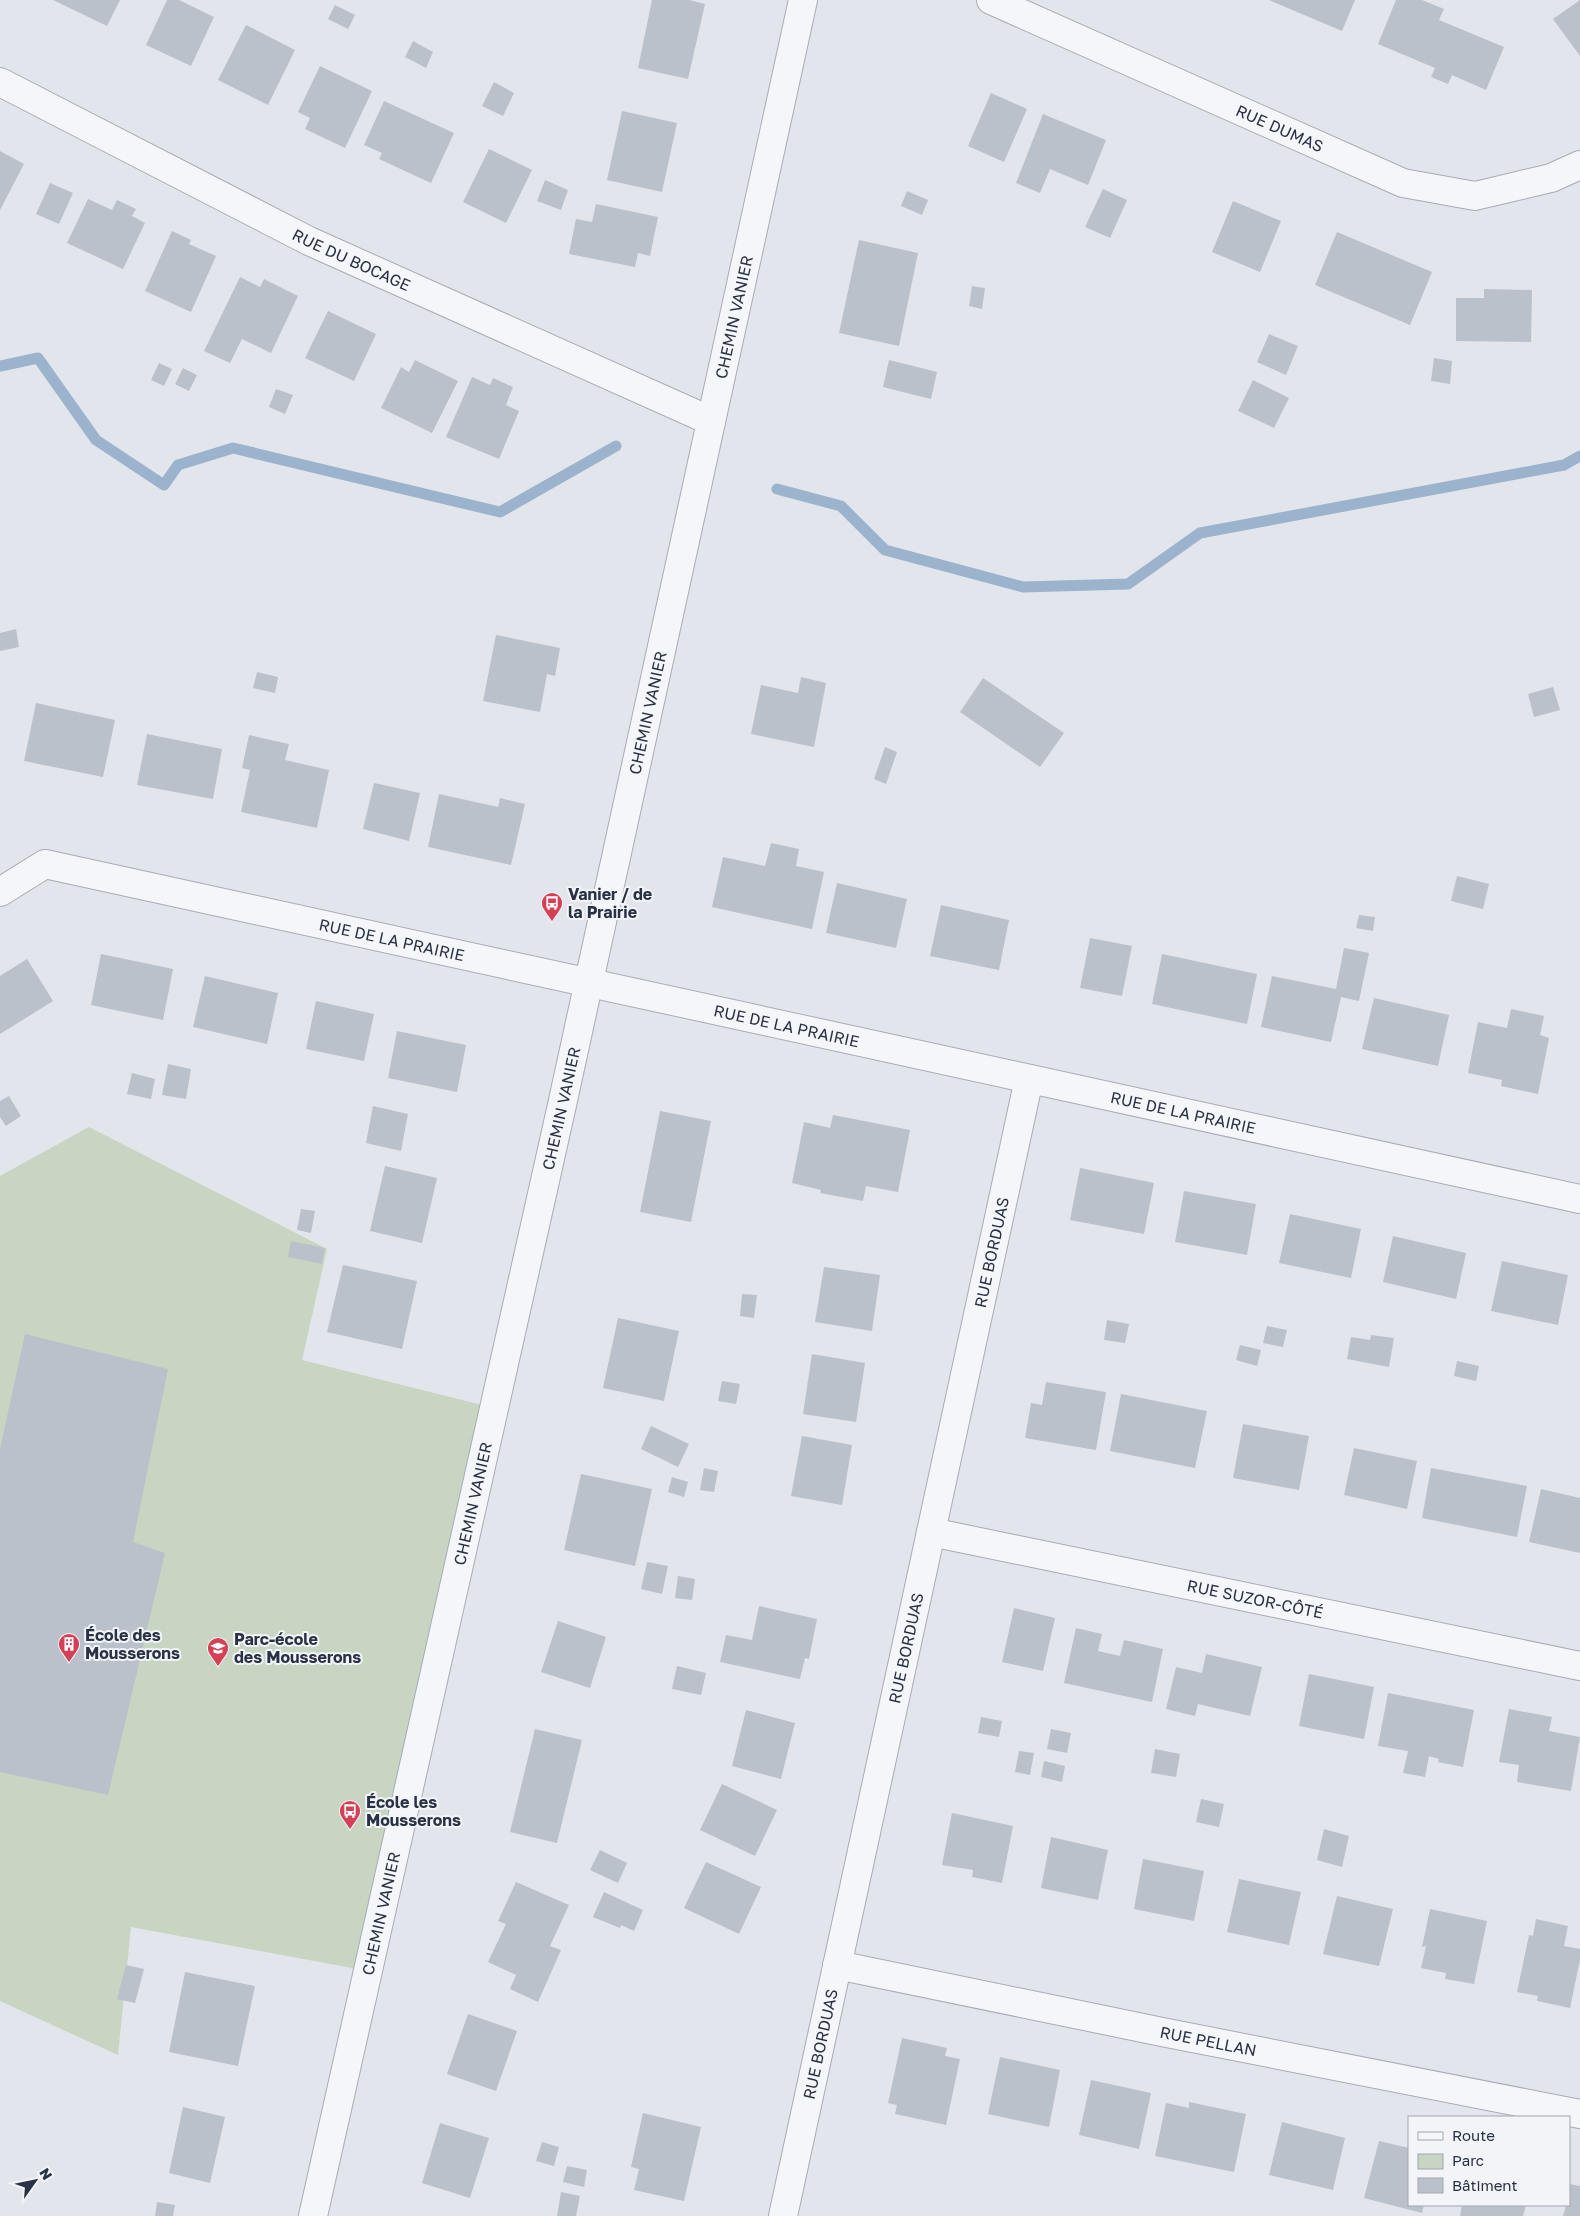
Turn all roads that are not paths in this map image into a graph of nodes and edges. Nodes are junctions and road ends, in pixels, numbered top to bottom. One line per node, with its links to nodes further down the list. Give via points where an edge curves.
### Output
1 (803, 0): 5 (street, CHEMIN VANIER)
2 (990, 0): 4 (street, RUE DUMAS, via 1403,183 1475,196 1550,178)
3 (0, 82): 5 (street, RUE DU BOCAGE, via 309,241)
4 (1580, 165)
5 (711, 421): 7 (street, CHEMIN VANIER)
6 (0, 892): 7 (street, RUE DE LA PRAIRIE, via 45,864)
7 (588, 984): 8 (street, RUE DE LA PRAIRIE); 14 (street, CHEMIN VANIER)
8 (1029, 1079): 9 (street, RUE DE LA PRAIRIE); 10 (street, RUE BORDUAS)
9 (1580, 1199)
10 (931, 1532): 11 (street, RUE SUZOR-CÔTÉ); 12 (street, RUE BORDUAS)
11 (1580, 1666)
12 (838, 1965): 13 (street, RUE PELLAN); 15 (street, RUE BORDUAS)
13 (1580, 2114)
14 (313, 2216)
15 (783, 2216)

